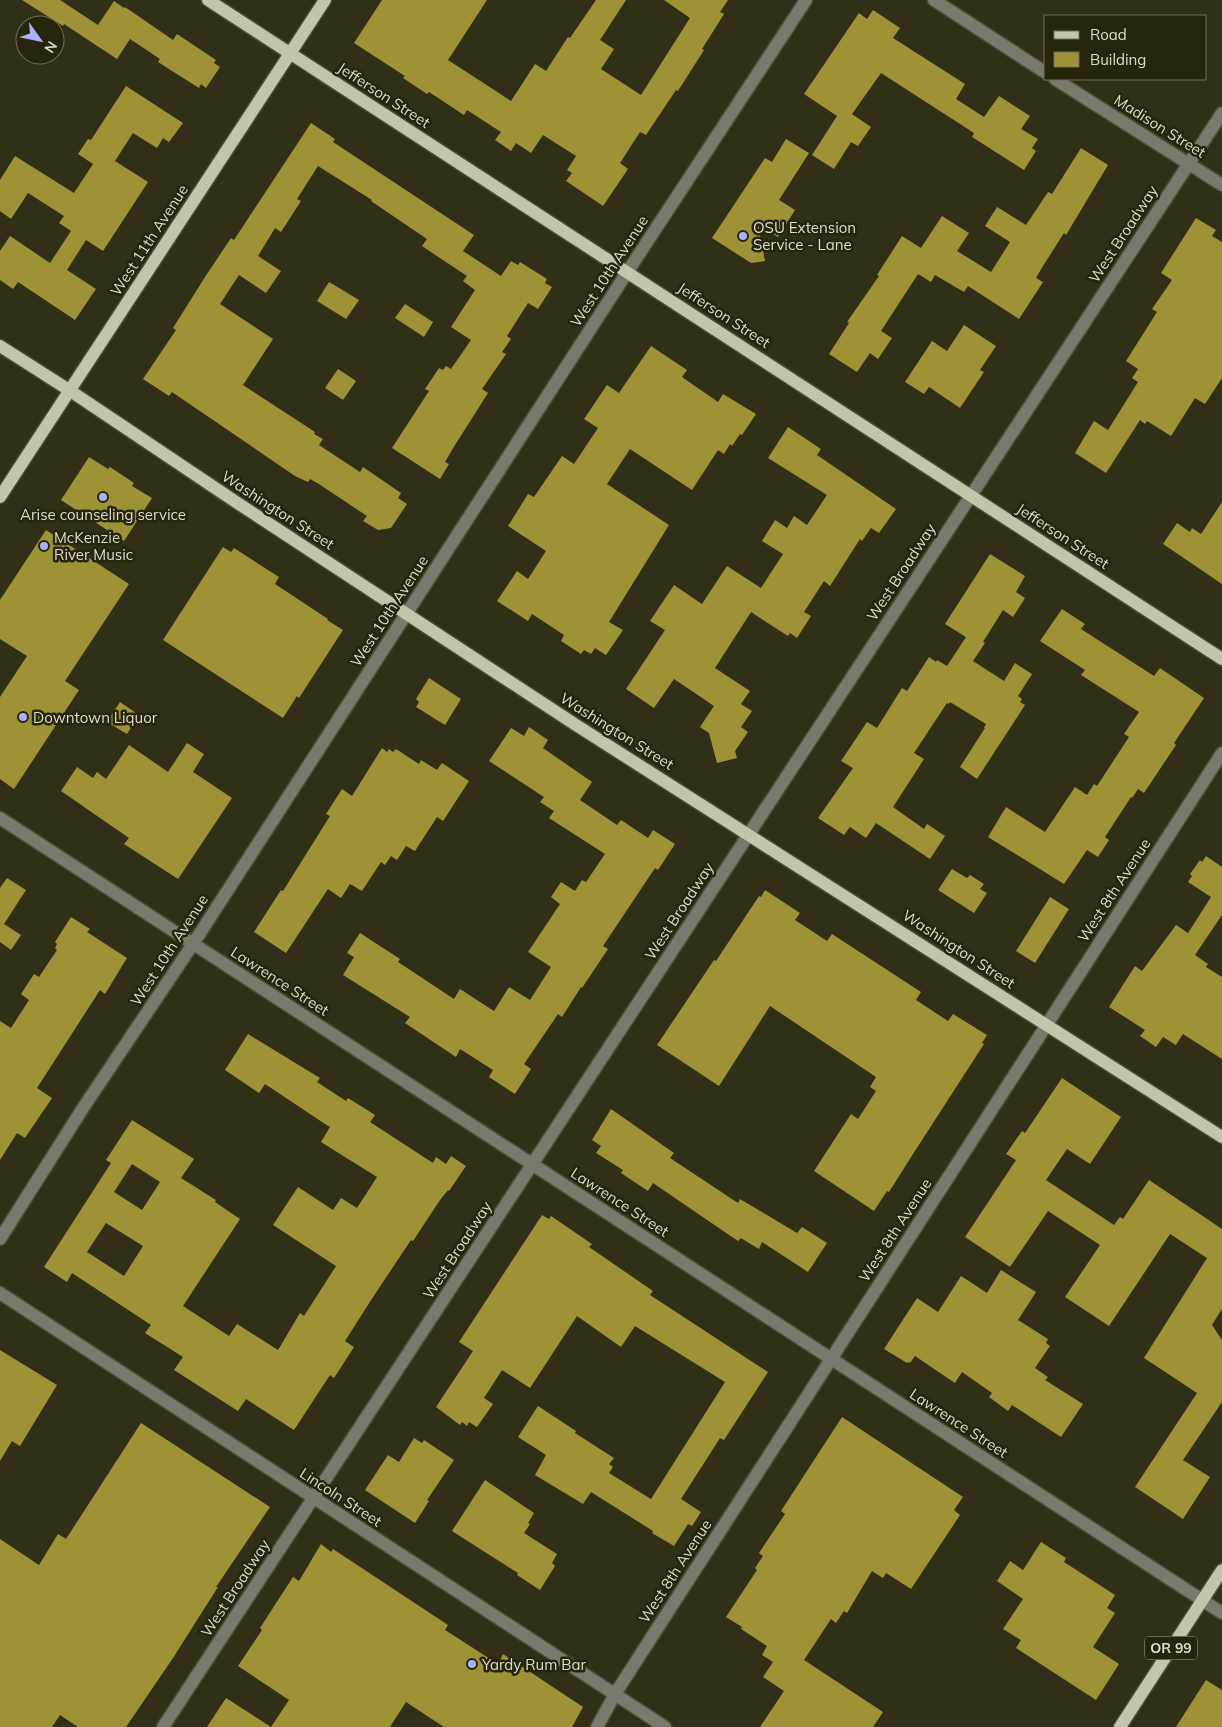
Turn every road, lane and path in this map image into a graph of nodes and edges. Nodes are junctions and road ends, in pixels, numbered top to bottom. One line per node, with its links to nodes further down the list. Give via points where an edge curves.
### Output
1 (208, 0): 5 (main road, Jefferson Street)
2 (325, 0): 5 (main road, West 11th Avenue)
3 (806, 0): 11 (street, West 10th Avenue)
4 (934, 0): 6 (street)
5 (290, 54): 11 (main road, Jefferson Street); 13 (main road, West 11th Avenue)
6 (1044, 72)
7 (1057, 80): 9 (street, Madison Street)
8 (1222, 113): 9 (street, West Broadway)
9 (1189, 163): 10 (street, Madison Street); 14 (street, West Broadway)
10 (1222, 185)
11 (628, 271): 14 (main road, Jefferson Street); 16 (street, West 10th Avenue)
12 (0, 346): 13 (main road, Washington Street)
13 (69, 390): 15 (main road, West 11th Avenue); 16 (main road, Washington Street)
14 (970, 496): 17 (main road, Jefferson Street); 20 (street, West Broadway)
15 (0, 497)
16 (407, 614): 20 (main road, Washington Street); 21 (street, West 10th Avenue)
17 (1222, 659)
18 (1222, 753): 22 (street, West 8th Avenue)
19 (0, 818): 21 (street, Lawrence Street)
20 (749, 834): 22 (main road, Washington Street); 24 (street, West Broadway)
21 (193, 944): 24 (street, Lawrence Street); 25 (street, West 10th Avenue)
22 (1047, 1024): 23 (main road, Washington Street); 27 (street, West 8th Avenue)
23 (1222, 1137)
24 (533, 1164): 27 (street, Lawrence Street); 28 (street, West Broadway)
25 (0, 1239)
26 (0, 1292): 28 (street, Lincoln Street)
27 (831, 1359): 30 (street, Lawrence Street); 32 (street, West 8th Avenue)
28 (313, 1498): 32 (street, Lincoln Street); 33 (street, West Broadway)
29 (1222, 1570): 30 (main road, OR 99)
30 (1202, 1600): 31 (street, Lawrence Street); 36 (main road, OR 99)
31 (1222, 1613)
32 (615, 1694): 34 (street, West 8th Avenue); 35 (street, Lincoln Street)
33 (163, 1727)
34 (597, 1727)
35 (666, 1727)
36 (1120, 1727)

